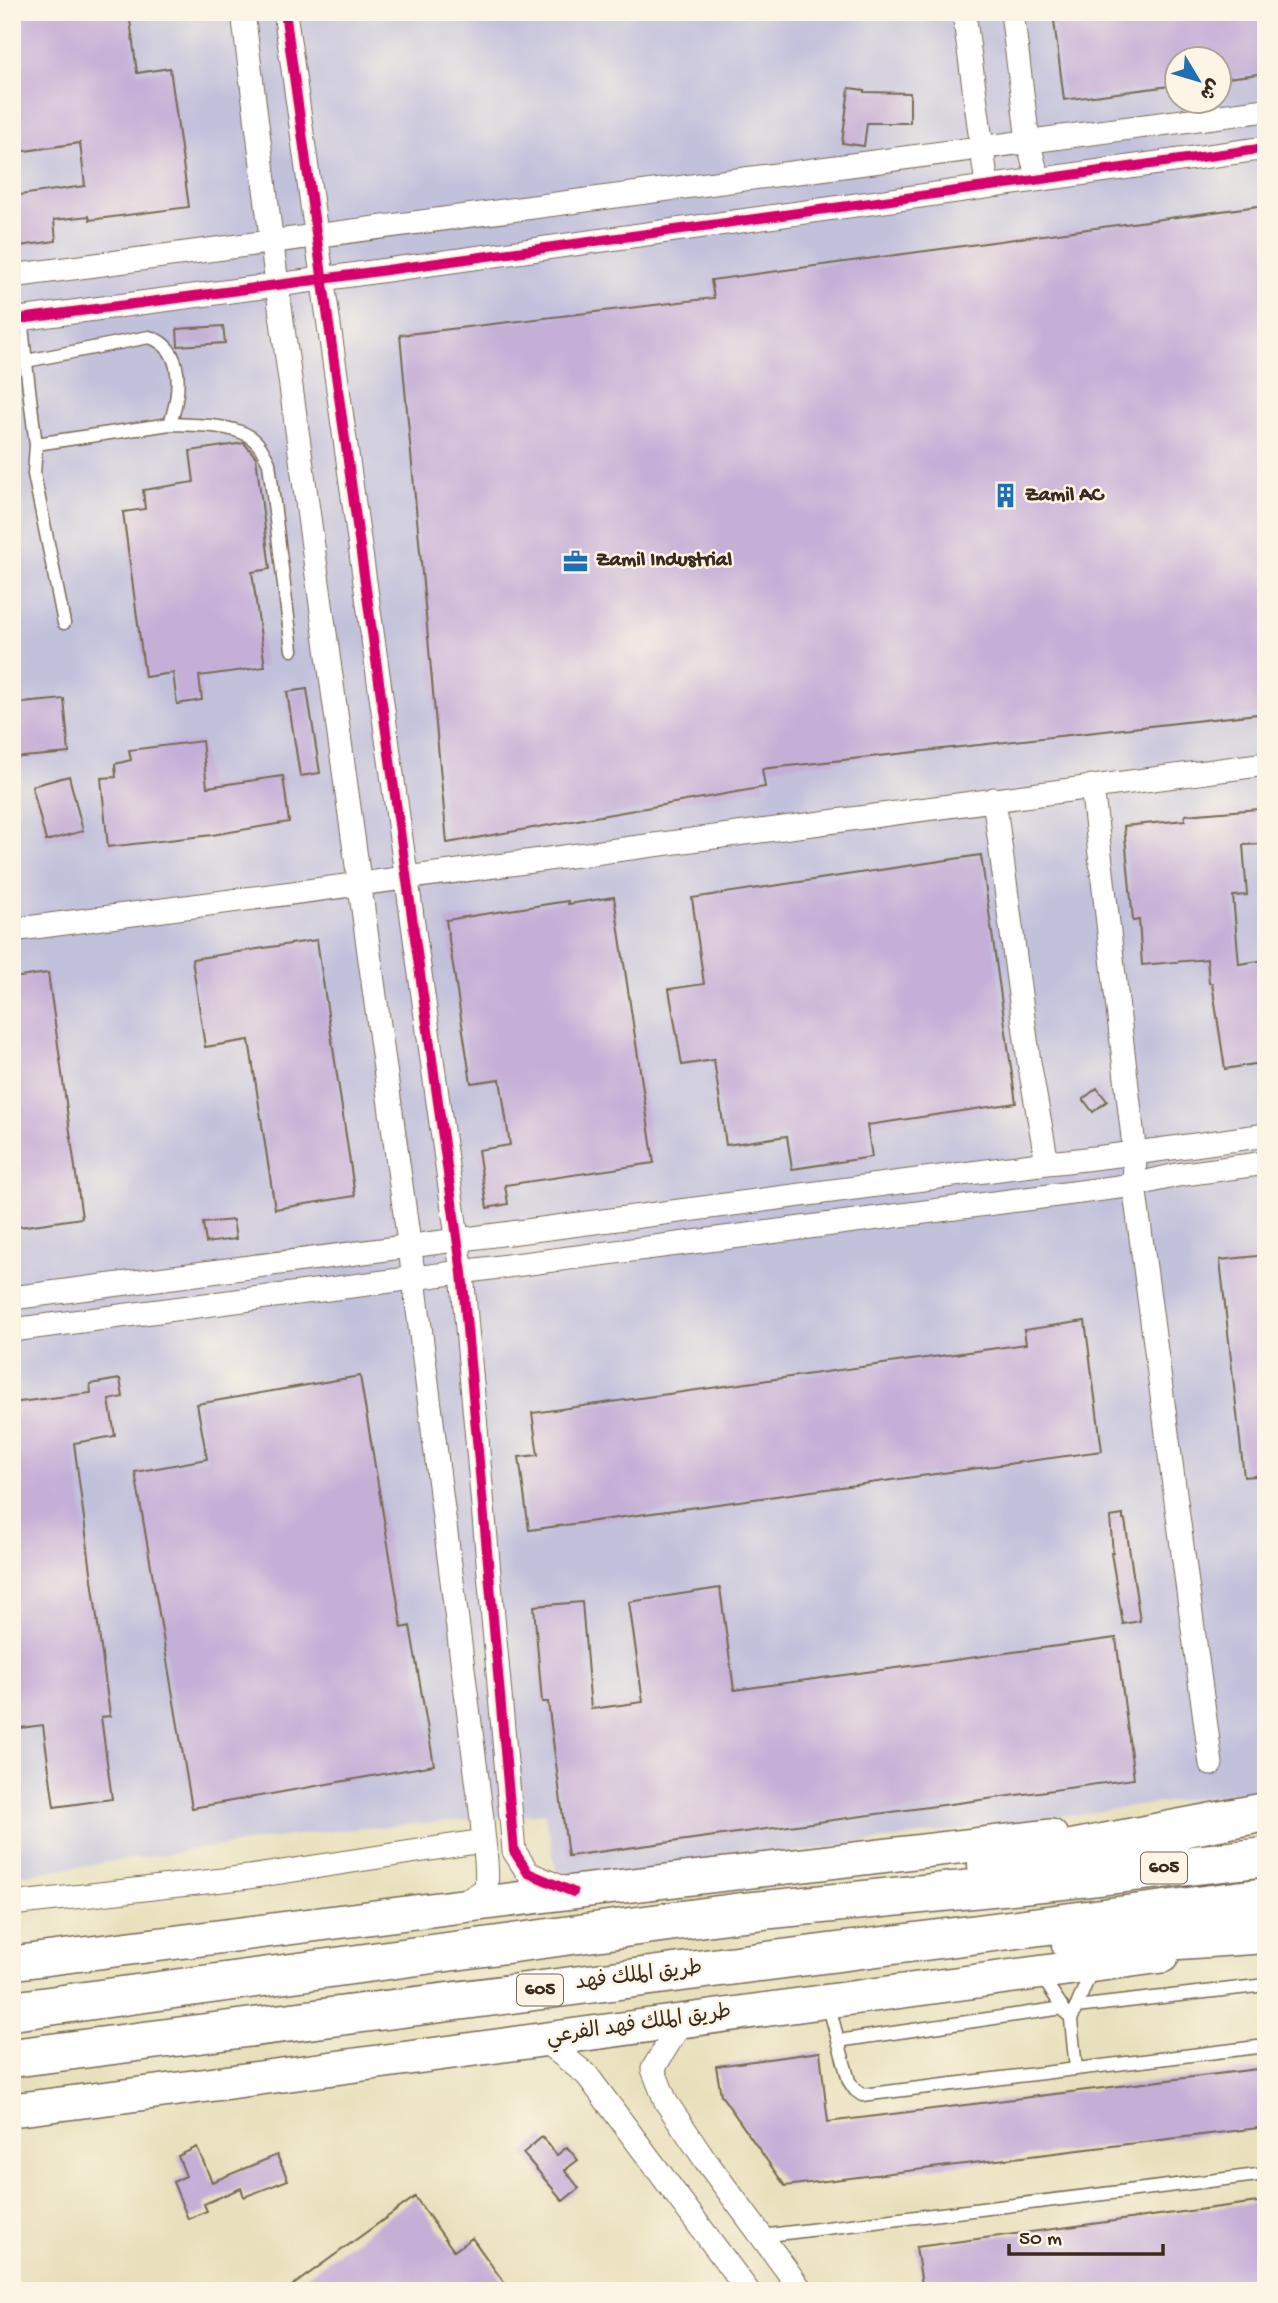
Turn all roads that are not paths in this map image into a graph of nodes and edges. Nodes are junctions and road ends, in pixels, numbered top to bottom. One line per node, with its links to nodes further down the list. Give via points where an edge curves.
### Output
1 (243, 12): 12 (street)
2 (285, 12): 11 (street)
3 (964, 12): 7 (street)
4 (1012, 12): 6 (street)
5 (1266, 110): 6 (street)
6 (1028, 141): 7 (street); 9 (street)
7 (980, 148): 10 (street); 11 (street)
8 (1266, 148): 9 (street)
9 (1038, 179): 10 (street)
10 (987, 186): 14 (street)
11 (316, 235): 12 (street); 14 (street)
12 (273, 241): 13 (street); 15 (street)
13 (12, 276)
14 (322, 279): 15 (street); 25 (street)
15 (277, 285): 16 (street); 26 (street)
16 (16, 319): 17 (lane)
17 (26, 361): 18 (lane, via 149,337 159,340 173,354 178,378); 19 (lane)
18 (170, 424): 19 (lane); 21 (lane, via 226,428 249,435 262,450 269,463)
19 (36, 444): 20 (lane, via 34,474)
20 (64, 623)
21 (292, 650)
22 (1266, 764): 23 (street)
23 (1092, 786): 24 (street); 29 (street)
24 (994, 799): 25 (street); 30 (street)
25 (405, 877): 26 (street); 33 (street)
26 (358, 883): 27 (street); 34 (street)
27 (12, 930)
28 (1266, 1135): 29 (street)
29 (1135, 1155): 30 (street); 32 (street)
30 (1047, 1163): 33 (street)
31 (1266, 1163): 32 (street)
32 (1134, 1185): 35 (street); 39 (street)
33 (458, 1239): 34 (street); 35 (street)
34 (409, 1246): 36 (street); 37 (street)
35 (463, 1273): 36 (street); 43 (street, via 514,1852 528,1873)
36 (414, 1279): 38 (street); 41 (street)
37 (12, 1298)
38 (12, 1331)
39 (1211, 1764)
40 (1266, 1812): 43 (main road); 47 (highway)
41 (483, 1841): 45 (street, via 249,1877); 46 (street, via 489,1870 486,1889)
42 (1266, 1857): 47 (highway, 605)
43 (573, 1892): 46 (main road)
44 (1266, 1897): 50 (highway, طريق الملك فهد / 605)
45 (12, 1904)
46 (457, 1907): 51 (main road)
47 (734, 1913): 57 (highway, 605)
48 (1266, 1934): 50 (highway)
49 (1266, 1942): 52 (main road, طريق الملك فهد الفرعي)
50 (842, 1951): 62 (highway, طريق الملك فهد / 605)
51 (12, 1963)
52 (1093, 1965): 53 (main road, طريق الملك فهد الفرعي); 56 (lane)
53 (1038, 1972): 55 (main road, طريق الملك فهد الفرعي); 56 (lane)
54 (1266, 1985): 56 (lane)
55 (827, 2000): 58 (main road, طريق الملك فهد الفرعي); 60 (lane)
56 (1070, 2007): 60 (lane); 63 (lane)
57 (12, 2011)
58 (683, 2020): 59 (main road, طريق الملك فهد الفرعي); 66 (street, via 653,2069 666,2102)
59 (542, 2039): 64 (main road, طريق الملك فهد الفرعي); 67 (street, via 587,2075)
60 (838, 2041): 63 (lane, via 849,2081 862,2095)
61 (1266, 2046): 63 (lane)
62 (12, 2057)
63 (1076, 2069)
64 (12, 2109)
65 (1266, 2174): 66 (lane)
66 (761, 2236): 68 (street)
67 (748, 2291)
68 (802, 2291)

